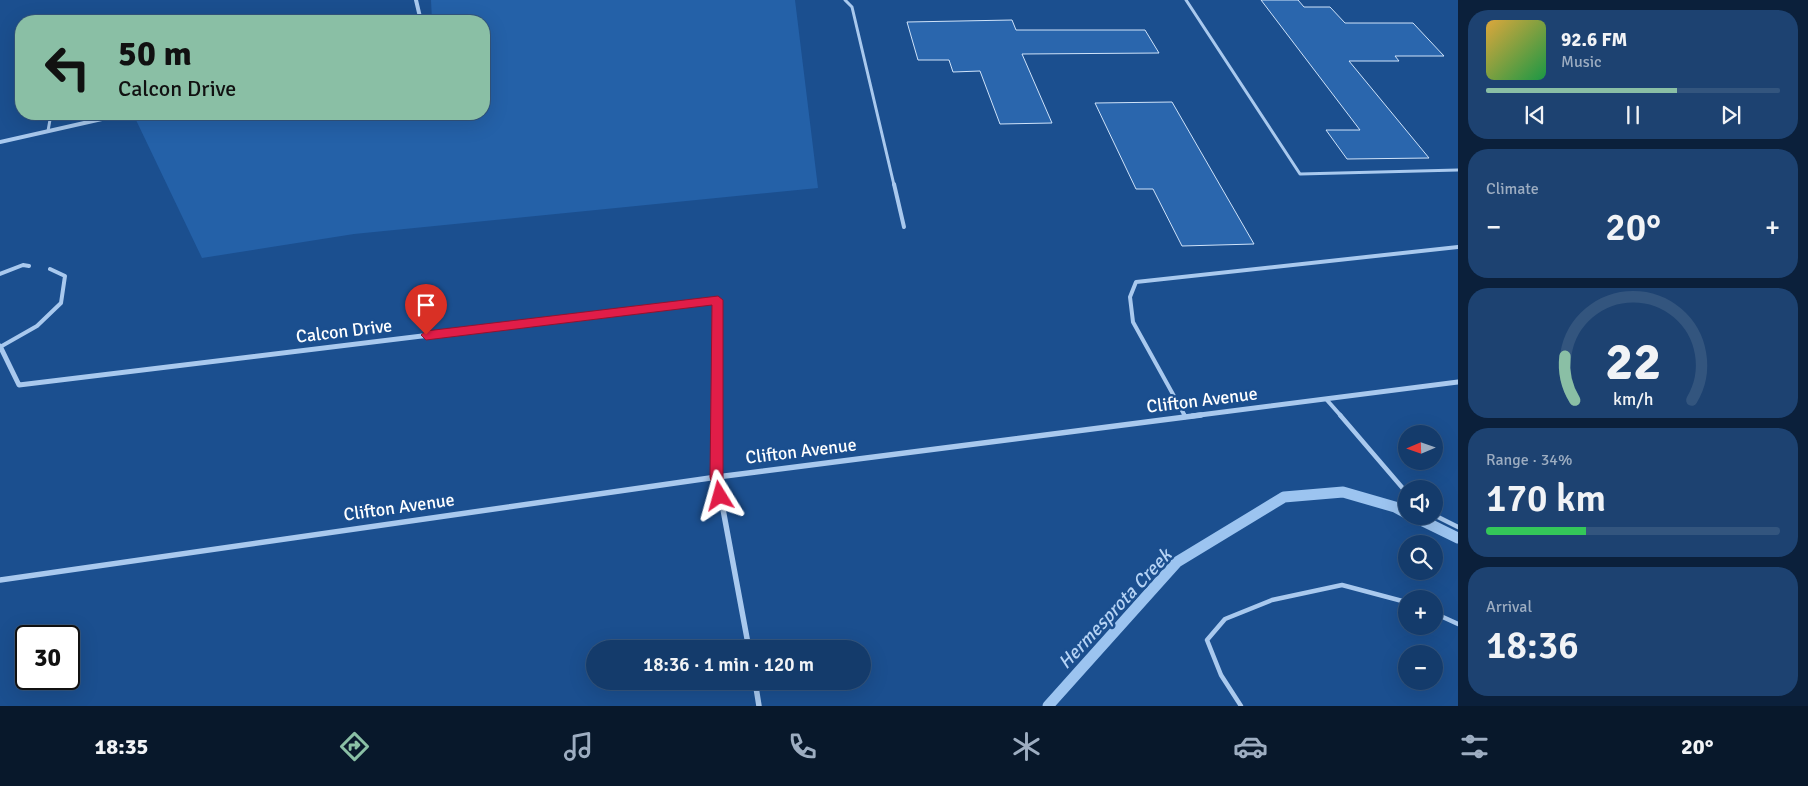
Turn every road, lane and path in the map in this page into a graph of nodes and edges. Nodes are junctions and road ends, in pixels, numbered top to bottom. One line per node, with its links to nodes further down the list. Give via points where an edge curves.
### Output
1 (416, 0): 4 (street)
2 (845, 0): 10 (lane, via 852,7)
3 (1186, 0): 9 (lane, via 1300,174)
4 (420, 15)
5 (50, 120): 7 (lane)
6 (97, 120): 7 (street)
7 (48, 131): 8 (street)
8 (0, 142)
9 (1458, 170)
10 (904, 226)
11 (1458, 247): 18 (lane, via 1136,282 1130,297 1133,322)
12 (29, 266): 14 (lane, via 23,265)
13 (50, 269): 15 (lane, via 65,276 61,303 37,326)
14 (0, 274)
15 (0, 347): 19 (street, Calcon Drive, via 19,384 718,300)
16 (1458, 382): 17 (street, Clifton Avenue)
17 (1326, 399): 18 (street, Clifton Avenue); 20 (lane)
18 (1185, 417): 19 (street, Clifton Avenue)
19 (717, 477): 23 (street, Clifton Avenue); 27 (street)
20 (1398, 483)
21 (1443, 520): 22 (lane)
22 (1458, 527)
23 (0, 580)
24 (1398, 600): 30 (lane, via 1342,585 1272,600 1225,619 1206,640 1221,675)
25 (1443, 617): 26 (lane)
26 (1458, 624)
27 (747, 640)
28 (757, 690): 29 (street)
29 (760, 706)
30 (1241, 706)

